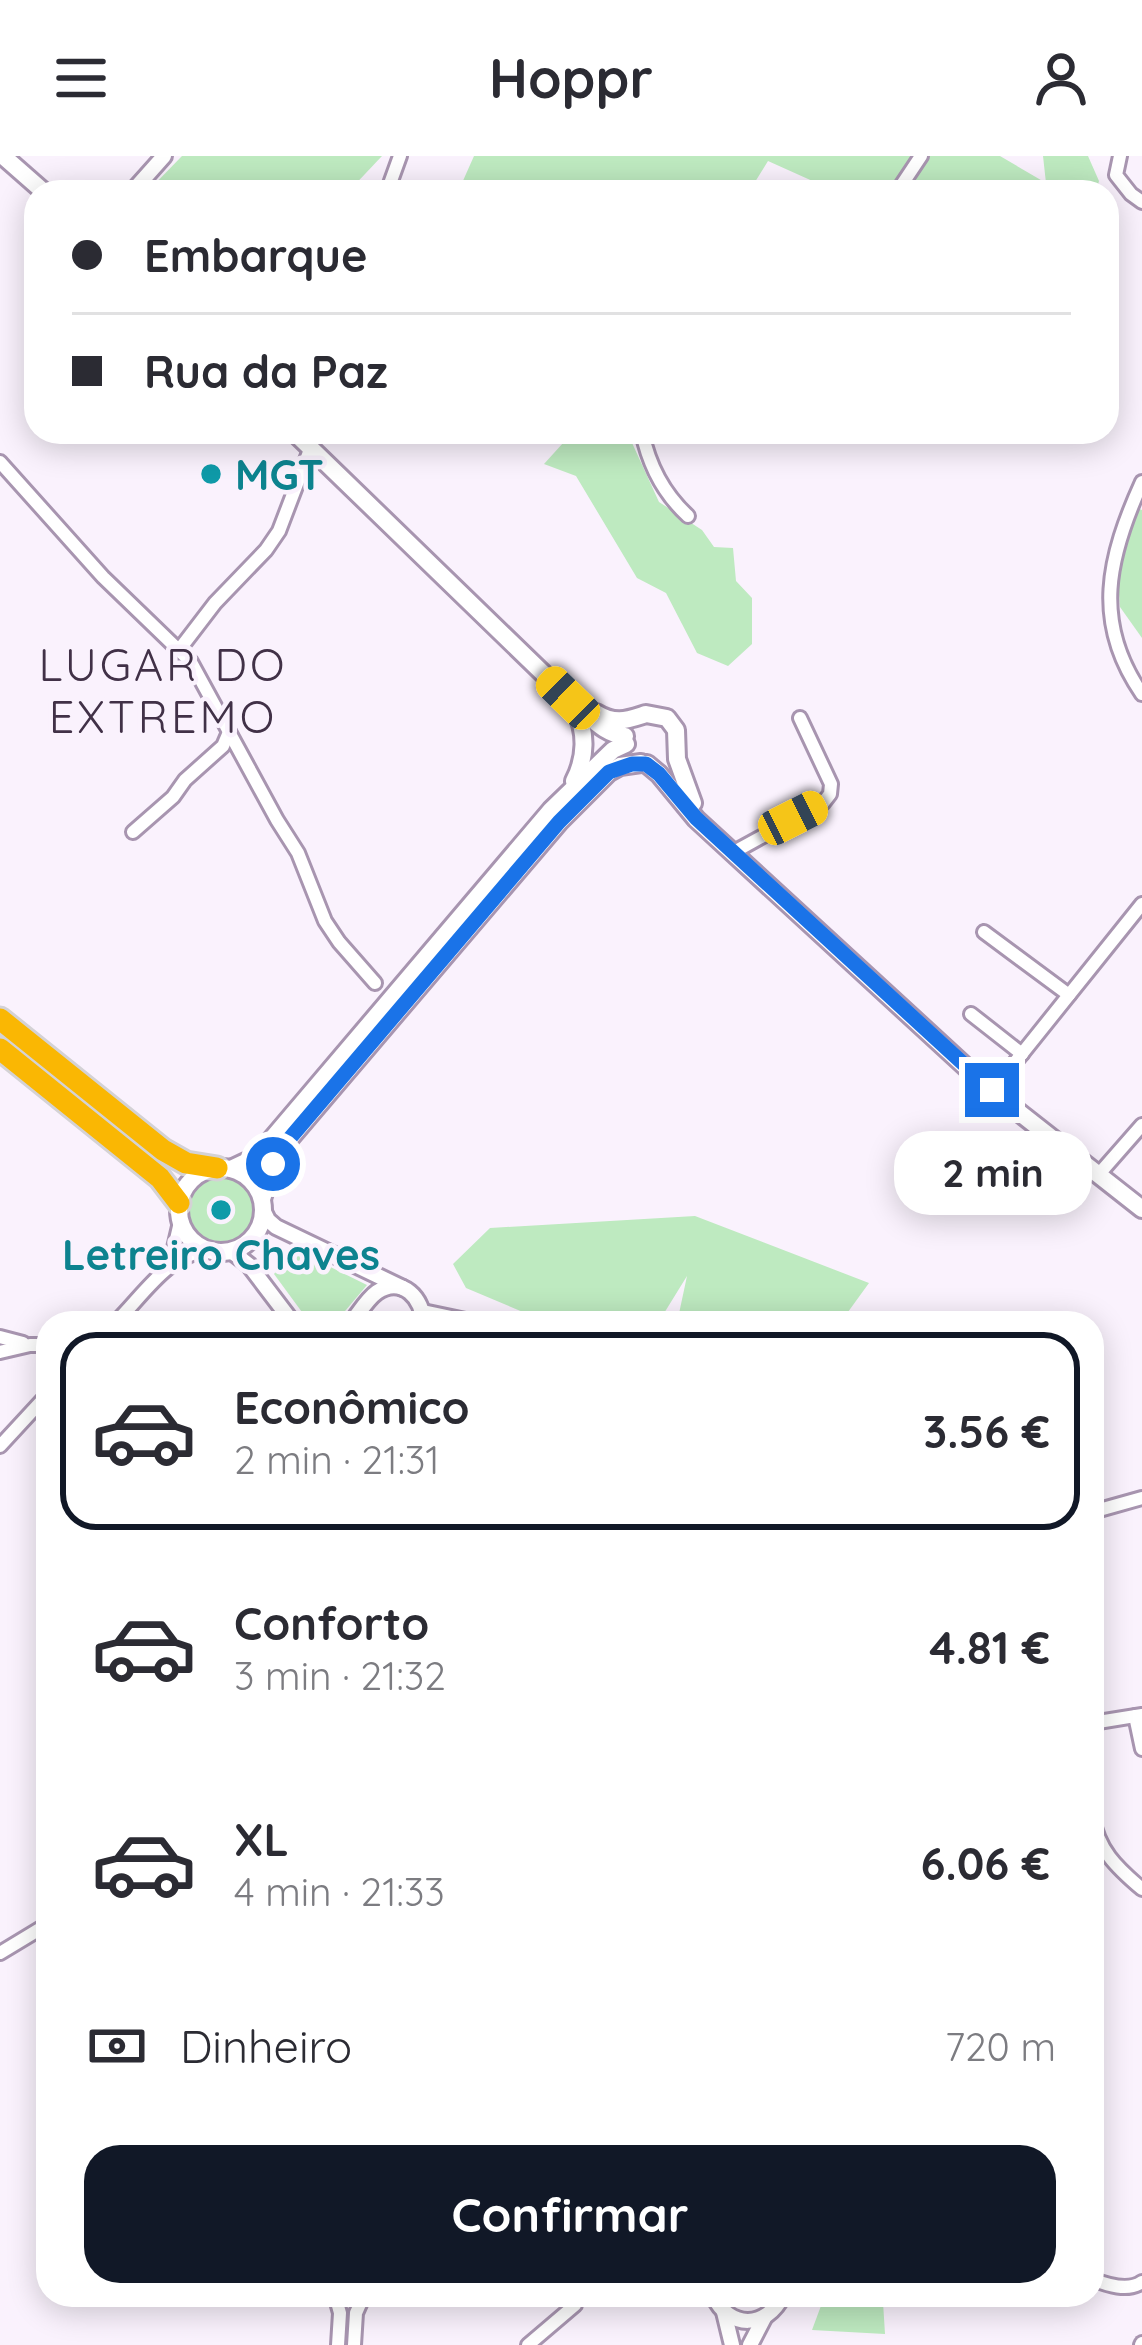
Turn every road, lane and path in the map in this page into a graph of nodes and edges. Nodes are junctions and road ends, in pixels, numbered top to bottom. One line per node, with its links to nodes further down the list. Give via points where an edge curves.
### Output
1 (3, 156): 4 (main road)
2 (164, 156): 5 (street)
3 (1120, 156): 6 (street, via 1116,175)
4 (32, 180)
5 (140, 180)
6 (1142, 202)
7 (304, 444): 13 (street, via 278,531)
8 (311, 444): 15 (main road)
9 (645, 444): 12 (street, via 662,489)
10 (0, 462): 13 (street)
11 (1142, 482): 14 (street, via 1110,576 1108,610)
12 (688, 517)
13 (179, 650): 17 (street)
14 (1142, 694)
15 (568, 698): 18 (main road); 21 (main road, via 584,745)
16 (800, 718): 24 (street, via 830,794)
17 (229, 732): 22 (street); 27 (street, via 298,853 325,921)
18 (628, 733): 19 (main road, via 653,713 676,730); 20 (main road, via 628,752); 21 (main road)
19 (675, 748): 20 (main road, via 664,761); 23 (main road, via 688,795)
20 (644, 764): 23 (main road); 37 (main road, via 609,772 559,822 285,1144)
21 (563, 798): 35 (main road, via 266,1147)
22 (133, 832)
23 (714, 833): 24 (main road)
24 (734, 852): 33 (main road)
25 (1142, 904): 28 (street)
26 (984, 932): 28 (street)
27 (375, 983)
28 (1069, 995): 32 (street)
29 (970, 1014): 32 (street)
30 (0, 1019): 35 (highway, via 163,1150)
31 (0, 1048): 39 (highway, via 160,1178)
32 (1022, 1054): 33 (street)
33 (992, 1090): 36 (main road)
34 (1142, 1124): 36 (street)
35 (224, 1168): 37 (main road, via 247,1177); 39 (main road, via 195,1176)
36 (1099, 1174): 38 (main road)
37 (262, 1204): 41 (main road, via 256,1233); 43 (street, via 276,1227)
38 (1142, 1209)
39 (179, 1212): 40 (main road, via 188,1238); 42 (street)
40 (207, 1250): 41 (main road); 42 (street)
41 (231, 1251): 45 (street)
42 (163, 1272): 44 (street)
43 (403, 1288): 46 (street, via 375,1294); 47 (street)
44 (126, 1311)
45 (284, 1311)
46 (361, 1311)
47 (421, 1311)
48 (0, 1337): 49 (street)
49 (30, 1345): 50 (street); 51 (street)
50 (36, 1345)
51 (0, 1352)
52 (36, 1407): 53 (street)
53 (0, 1446)
54 (1142, 1498): 55 (street)
55 (1104, 1509)
56 (1139, 1716): 57 (street); 58 (street)
57 (1104, 1721)
58 (1142, 1749)
59 (1104, 1852): 60 (street)
60 (1142, 1888)
61 (36, 1929): 62 (street)
62 (0, 1952)
63 (1104, 2284): 64 (street)
64 (1140, 2286)
65 (338, 2307): 72 (street)
66 (359, 2307): 73 (street)
67 (573, 2307): 74 (street)
68 (720, 2307): 70 (street)
69 (776, 2307): 71 (street)
70 (724, 2312): 71 (street); 75 (street)
71 (764, 2317): 76 (street)
72 (338, 2345)
73 (355, 2345)
74 (529, 2345)
75 (732, 2345)
76 (750, 2345)

